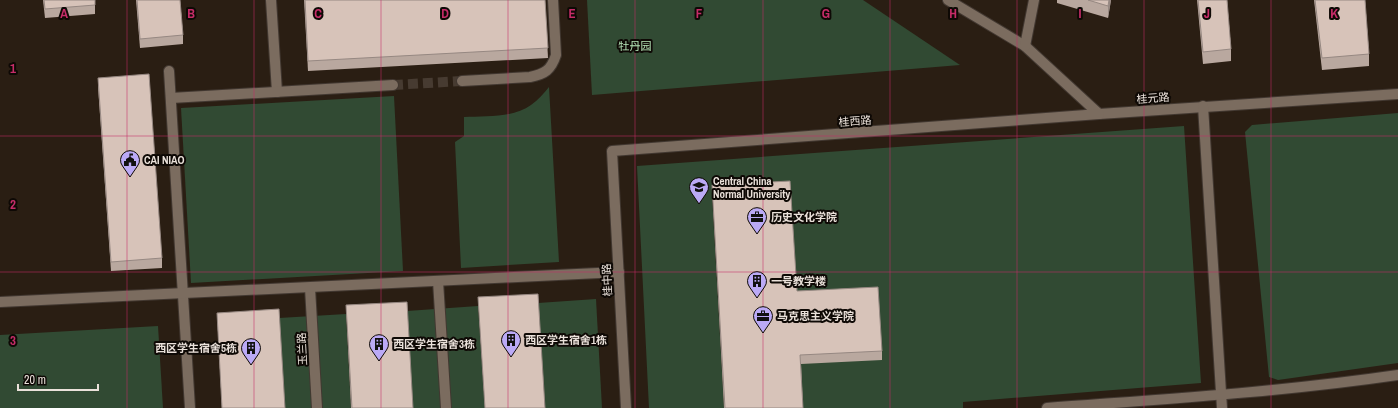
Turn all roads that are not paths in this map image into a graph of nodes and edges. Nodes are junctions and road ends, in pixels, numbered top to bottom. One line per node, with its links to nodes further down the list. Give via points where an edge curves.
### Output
1 (271, 0): 9 (street)
2 (553, 0): 7 (street, via 556,55 546,72 530,77)
3 (948, 0): 5 (street)
4 (1034, 0): 5 (street)
5 (1025, 46): 13 (street)
6 (169, 71): 11 (street)
7 (462, 81)
8 (393, 85): 9 (street)
9 (277, 92): 11 (street)
10 (1398, 94): 12 (street, 桂元路)
11 (171, 98): 18 (street)
12 (1203, 106): 13 (street, 桂元路); 21 (street)
13 (1099, 114): 14 (street, 桂西路)
14 (612, 151): 15 (street, 桂中路)
15 (619, 272): 16 (street); 25 (street, 桂中路)
16 (438, 281): 17 (street); 24 (street)
17 (310, 288): 18 (street); 23 (street, 玉兰路)
18 (183, 294): 19 (street); 22 (street)
19 (0, 302)
20 (1398, 375): 21 (street, via 1347,383)
21 (1221, 394): 26 (street); 27 (street)
22 (190, 408)
23 (317, 408)
24 (446, 408)
25 (626, 408)
26 (1047, 408)
27 (1222, 408)

